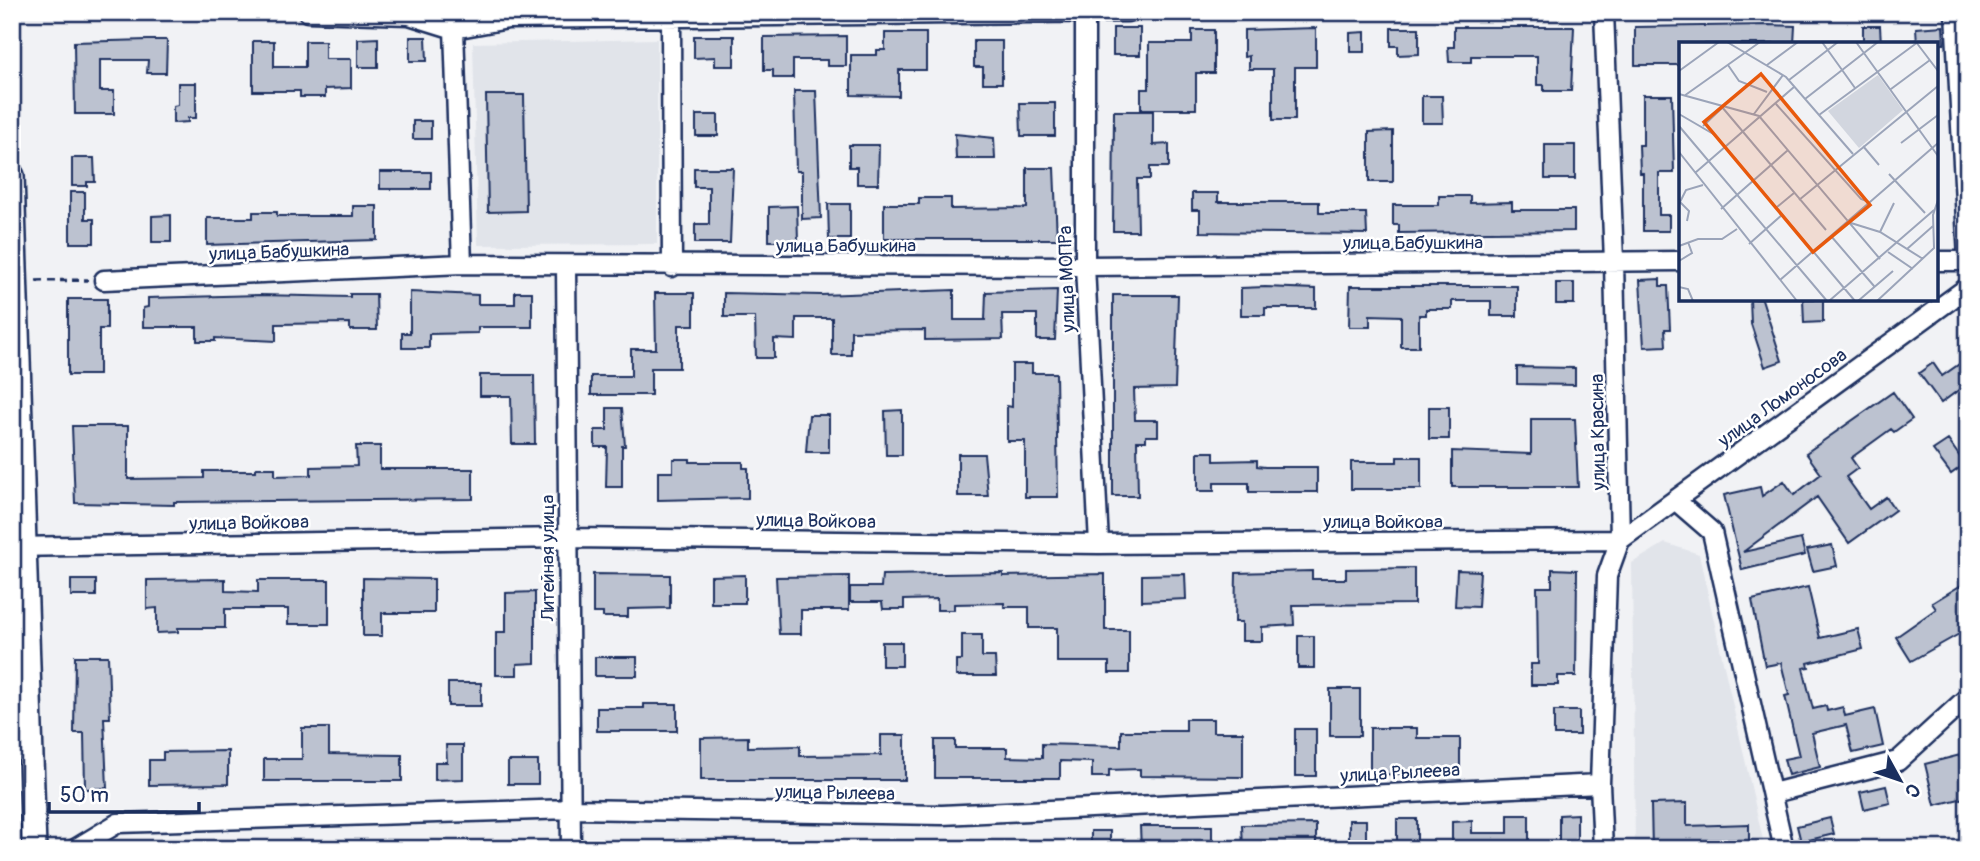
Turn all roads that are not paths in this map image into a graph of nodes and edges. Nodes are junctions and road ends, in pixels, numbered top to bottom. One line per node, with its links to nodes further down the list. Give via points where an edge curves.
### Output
1 (308, 12): 8 (street, via 410,15)
2 (1127, 12): 5 (street)
3 (1604, 12): 11 (street, улица Красина)
4 (1955, 12): 10 (street)
5 (1086, 13): 7 (street); 15 (street, улица МОПРа)
6 (566, 16): 7 (street); 8 (street, via 508,19)
7 (671, 18): 17 (street)
8 (454, 29): 14 (street)
9 (12, 176): 19 (street)
10 (1968, 260): 13 (street)
11 (1614, 261): 12 (street, улица Бабушкина); 15 (street, улица Бабушкина); 23 (street, улица Красина)
12 (1679, 261)
13 (1938, 261)
14 (462, 264): 16 (street, улица Бабушкина); 18 (street, улица Бабушкина)
15 (1085, 266): 17 (street, улица Бабушкина); 24 (street, улица МОПРа)
16 (566, 267): 17 (street, улица Бабушкина); 22 (street, Литейная улица)
17 (672, 267)
18 (104, 280)
19 (13, 282): 25 (street)
20 (1968, 287): 21 (street, улица Ломоносова)
21 (1675, 500): 23 (street, улица Ломоносова); 28 (street, via 1712,532)
22 (568, 538): 24 (street, улица Войкова); 25 (street, улица Войкова); 29 (street, Литейная улица)
23 (1620, 540): 24 (street, улица Войкова); 27 (street, улица Красина, via 1607,576)
24 (1099, 544)
25 (18, 546): 30 (street)
26 (1968, 697): 28 (street, via 1898,761)
27 (1600, 784): 29 (street, улица Рылеева, via 942,815); 33 (street, улица Красина)
28 (1773, 793): 34 (street)
29 (570, 809): 31 (street, улица Рылеева, via 118,823); 32 (street, Литейная улица)
30 (34, 849)
31 (75, 849)
32 (571, 849)
33 (1603, 849)
34 (1784, 849)

